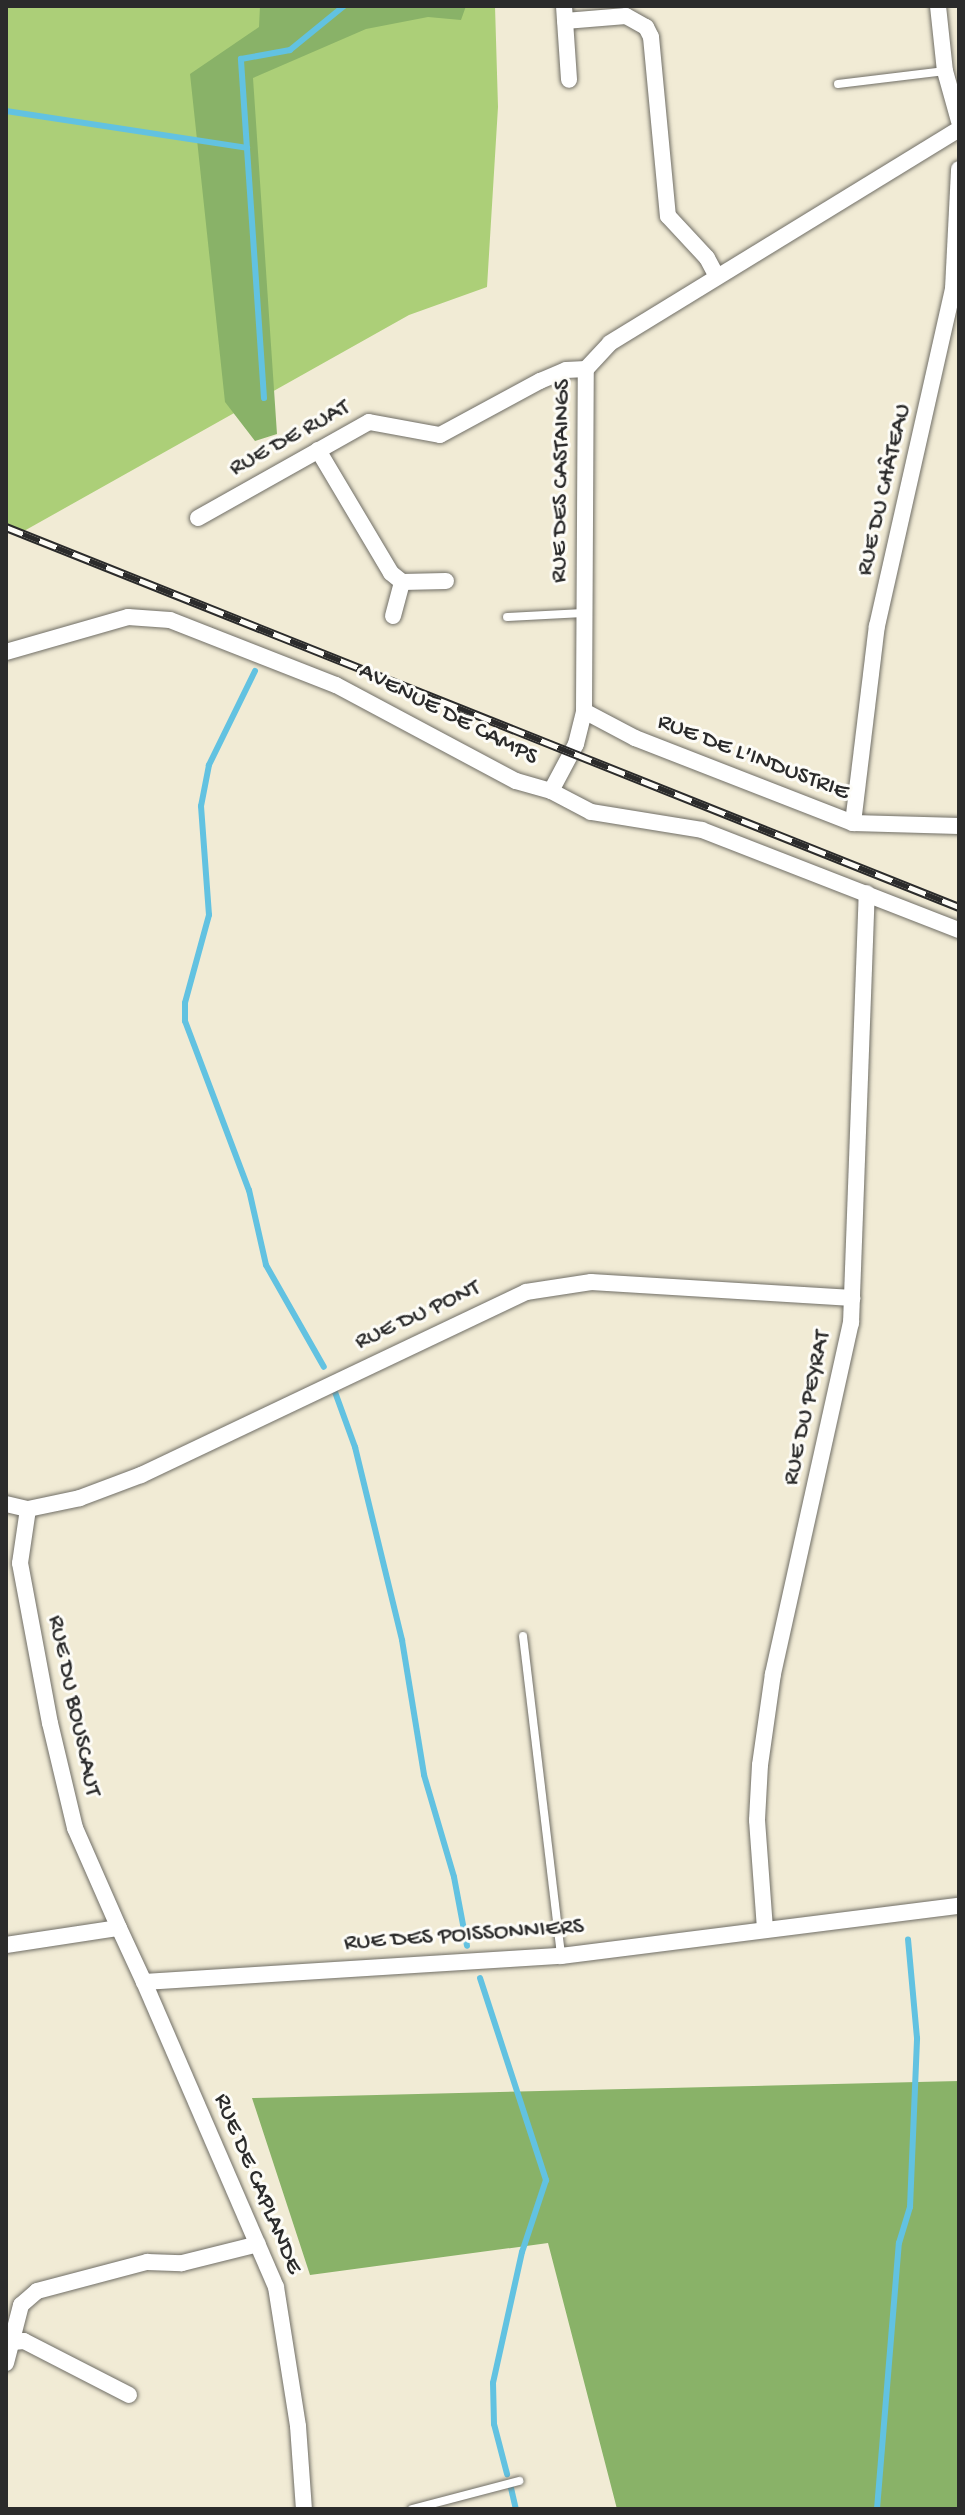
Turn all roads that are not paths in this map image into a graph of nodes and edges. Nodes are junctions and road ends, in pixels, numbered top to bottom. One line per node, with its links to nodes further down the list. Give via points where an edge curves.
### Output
1 (938, 6): 3 (street)
2 (564, 13): 4 (street); 9 (street, via 626,16 646,27 668,216 707,258)
3 (945, 71): 5 (lane); 6 (street)
4 (569, 80)
5 (838, 84)
6 (959, 121)
7 (959, 129): 9 (street, RUE DES CASTAINGS)
8 (959, 169): 21 (street, RUE DU CHÂTEAU, via 953,289 877,626)
9 (717, 277): 10 (street, RUE DES CASTAINGS, via 610,343)
10 (586, 369): 11 (street, RUE DE RUAT, via 566,370 540,381 447,433 369,422); 15 (street, RUE DES CASTAINGS)
11 (318, 450): 12 (street, RUE DE RUAT); 14 (street, via 383,560)
12 (198, 518)
13 (446, 581): 14 (street)
14 (402, 582): 16 (street)
15 (584, 613): 17 (lane); 19 (street, RUE DES CASTAINGS)
16 (393, 616)
17 (507, 617)
18 (6, 652): 20 (street, AVENUE DE CAMPS, via 128,617 170,620 336,685 516,781)
19 (584, 711): 20 (street, RUE DES CASTAINGS, via 576,744); 21 (street, RUE DE L'INDUSTRIE, via 635,738)
20 (551, 791): 23 (street, AVENUE DE CAMPS, via 599,814 702,830)
21 (853, 823): 22 (street, RUE DE L'INDUSTRIE)
22 (959, 826)
23 (867, 893): 24 (street, AVENUE DE CAMPS); 25 (street, RUE DU PEYRAT)
24 (959, 930)
25 (853, 1298): 27 (street, RUE DU PONT, via 591,1282 526,1292 141,1475 80,1498); 31 (street, RUE DU PEYRAT, via 826,1448 773,1674 760,1765 757,1820)
26 (6, 1504): 27 (street)
27 (28, 1509): 30 (street, RUE DU BOUSCAUT, via 20,1563 50,1723 75,1828)
28 (523, 1636): 33 (lane)
29 (959, 1906): 31 (street, RUE DES POISSONNIERS)
30 (119, 1928): 32 (street); 34 (street)
31 (765, 1929): 33 (street, RUE DES POISSONNIERS)
32 (6, 1945)
33 (561, 1956): 34 (street, RUE DES POISSONNIERS)
34 (144, 1982): 35 (street, RUE DE CAPLANDE)
35 (258, 2244): 36 (street, via 182,2263 147,2262 47,2286 21,2305); 40 (street, RUE DE CAPLANDE, via 276,2287 298,2426)
36 (13, 2342): 37 (street); 38 (street, via 24,2341)
37 (6, 2363)
38 (129, 2395)
39 (519, 2481): 41 (lane)
40 (304, 2509)
41 (412, 2509)

